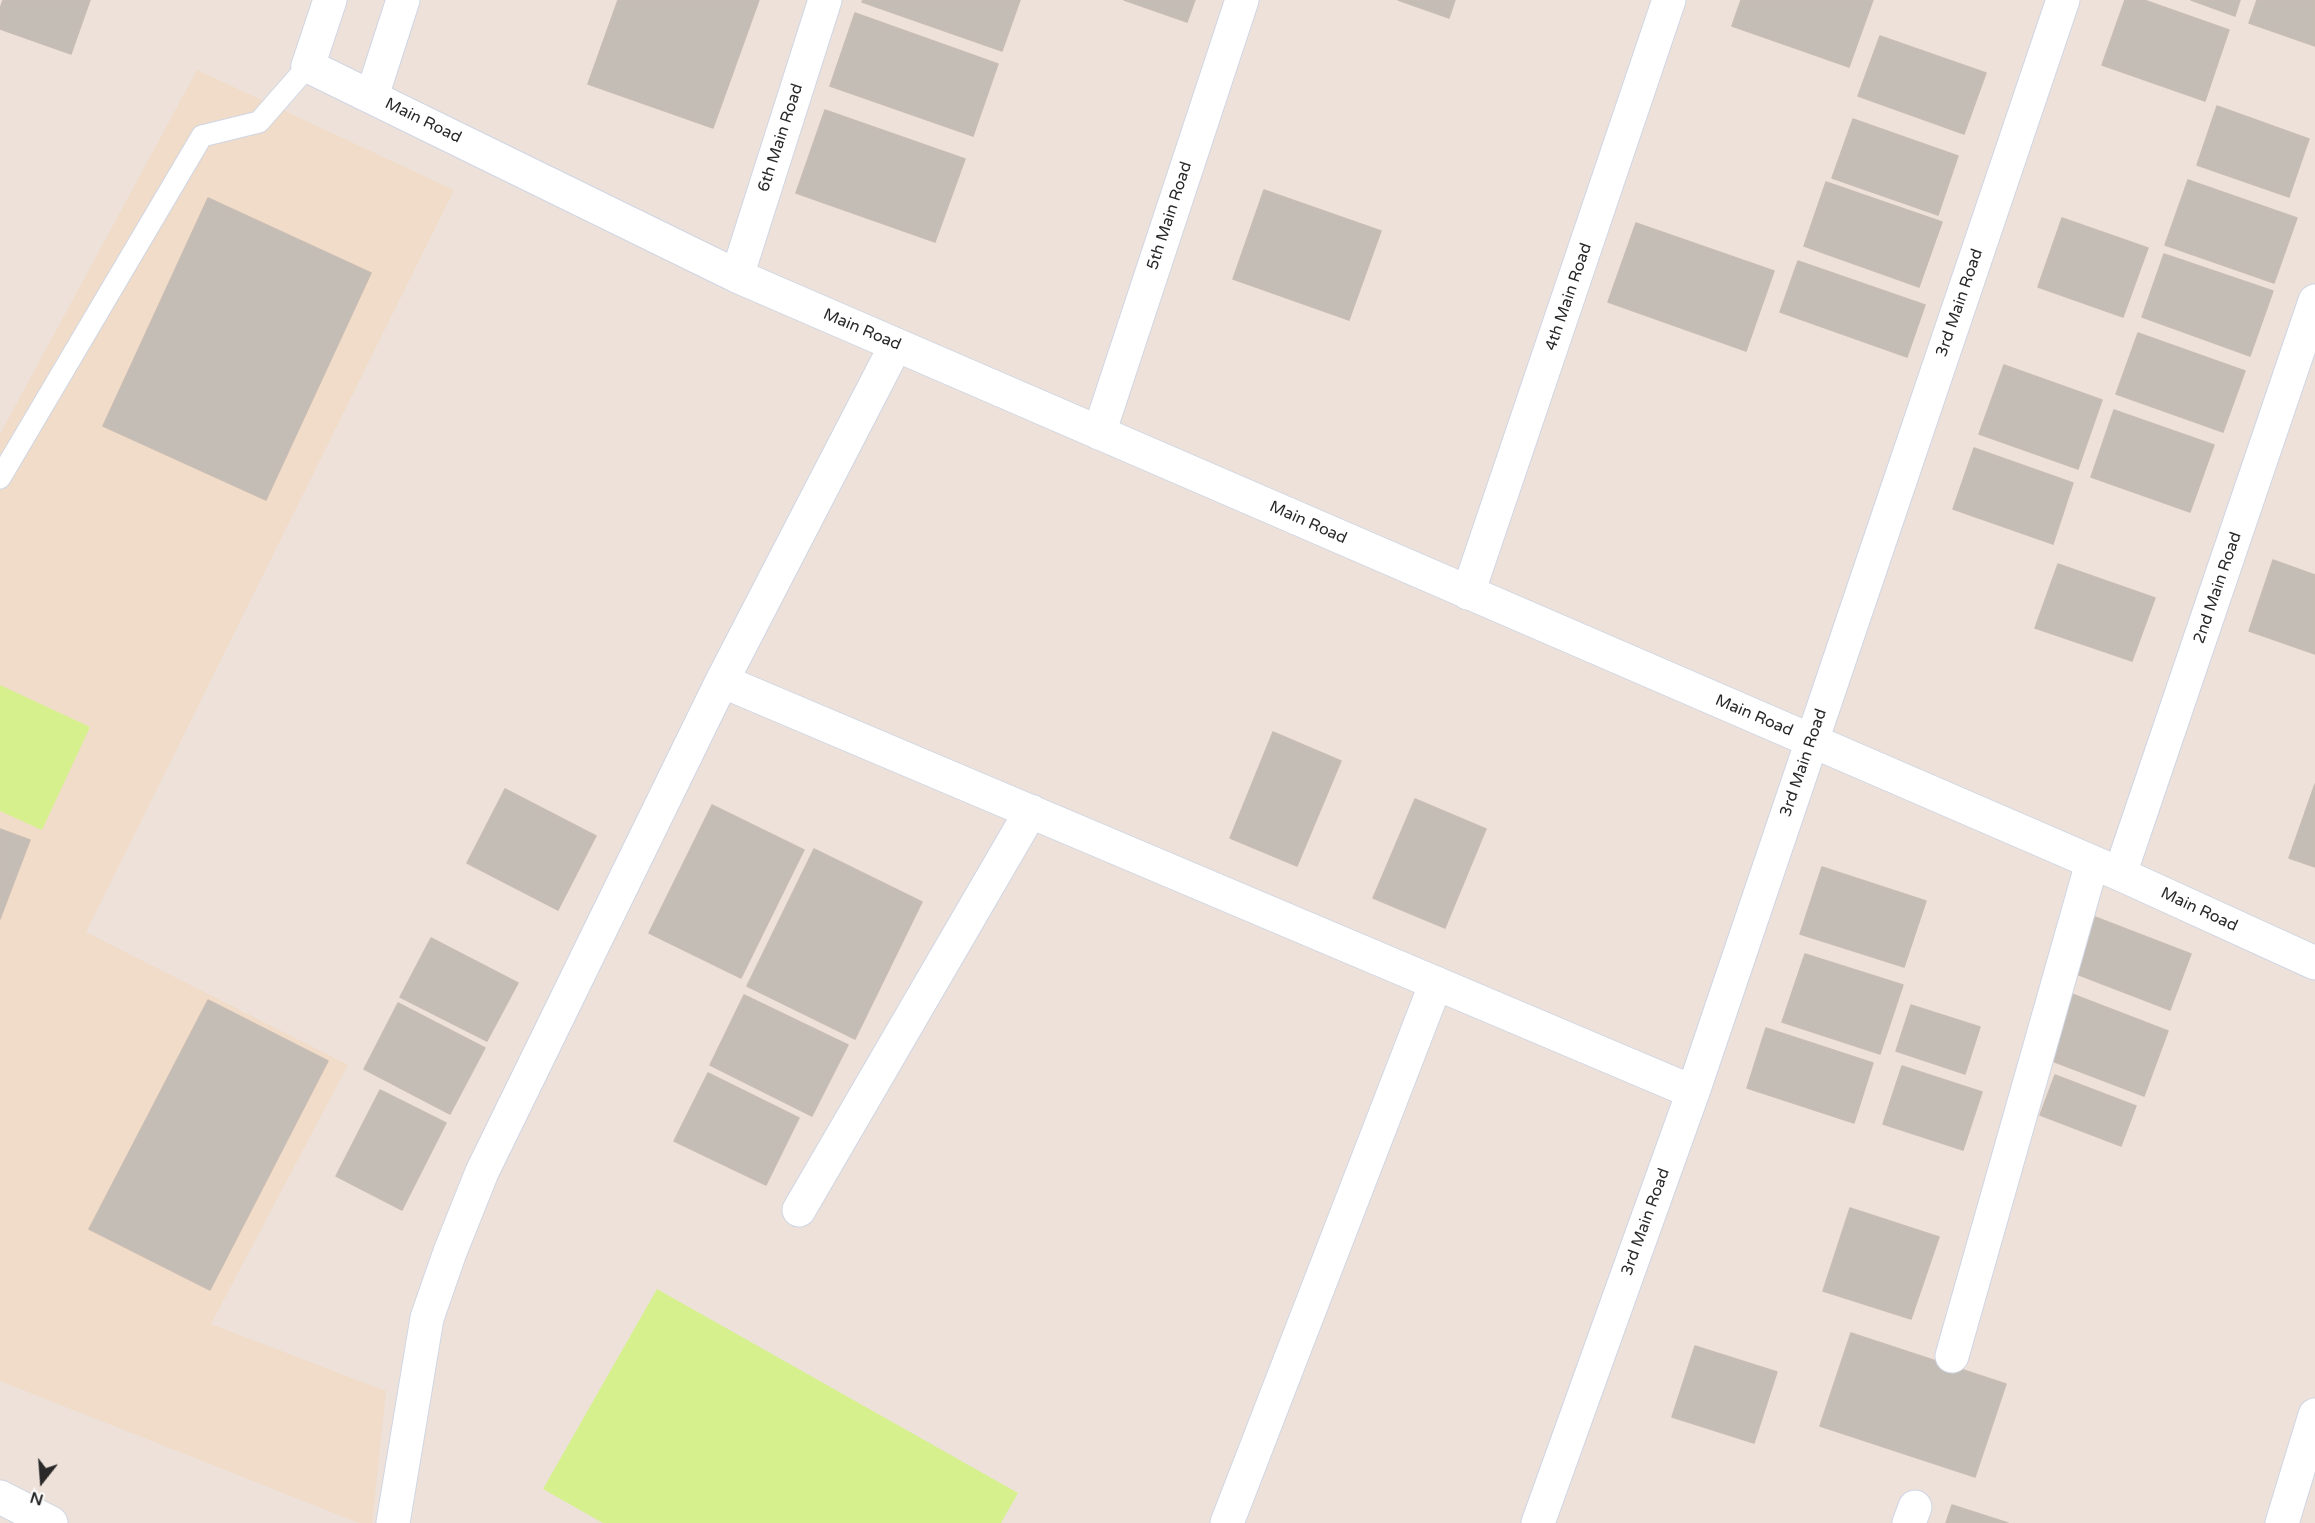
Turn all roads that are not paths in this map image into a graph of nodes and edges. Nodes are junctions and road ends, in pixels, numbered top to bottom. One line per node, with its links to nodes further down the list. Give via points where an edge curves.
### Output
1 (330, 0): 7 (street)
2 (403, 0): 8 (street)
3 (825, 0): 9 (street, 6th Main Road)
4 (1242, 0): 12 (street, 5th Main Road)
5 (1669, 0): 14 (street, 4th Main Road)
6 (2063, 0): 16 (street, 3rd Main Road)
7 (308, 66): 8 (street, Main Road); 13 (lane, via 259,122 202,136)
8 (372, 96): 9 (street, Main Road)
9 (737, 276): 11 (street, Main Road)
10 (2315, 301): 18 (street, 2nd Main Road)
11 (896, 345): 12 (street, Main Road); 15 (street)
12 (1099, 433): 14 (street, Main Road)
13 (0, 478)
14 (1468, 593): 16 (street, Main Road)
15 (722, 681): 17 (street); 27 (street, via 482,1172 450,1252 427,1318)
16 (1811, 741): 18 (street, Main Road); 21 (street, 3rd Main Road)
17 (1031, 811): 20 (street); 22 (street)
18 (2106, 869): 19 (street, Main Road); 23 (street, 2nd Main Road)
19 (2315, 963)
20 (1436, 982): 21 (street); 28 (street)
21 (1693, 1092): 29 (street, 3rd Main Road)
22 (800, 1210)
23 (1952, 1356)
24 (2315, 1415): 30 (street)
25 (0, 1497): 26 (street)
26 (51, 1523)
27 (393, 1523)
28 (1227, 1523)
29 (1538, 1523)
30 (2282, 1523)

